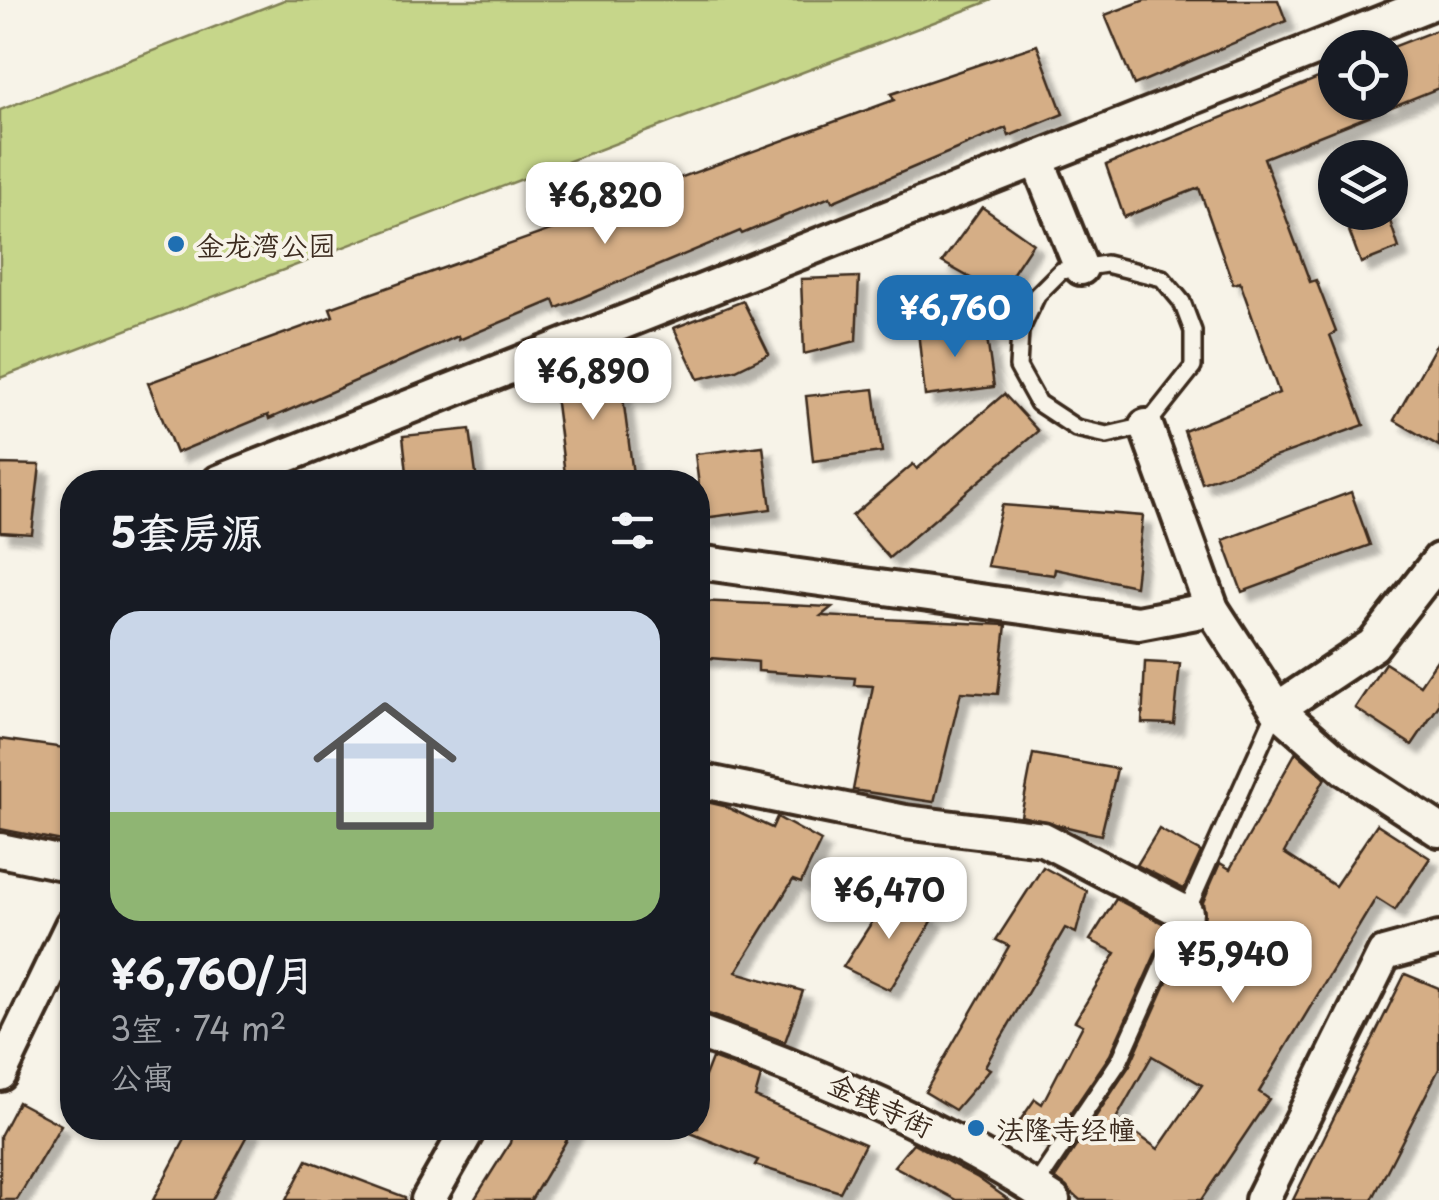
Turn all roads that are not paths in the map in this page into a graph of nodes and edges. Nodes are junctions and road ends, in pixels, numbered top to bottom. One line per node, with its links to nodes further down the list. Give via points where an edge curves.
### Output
1 (1439, 0): 2 (street)
2 (1037, 159): 3 (street); 5 (street)
3 (1081, 268): 4 (lane, via 1106,264 1162,278 1182,302 1193,331 1193,367); 4 (lane, via 1061,271 1037,295 1020,331 1018,368 1038,403 1076,428 1106,435)
4 (1146, 426): 8 (street)
5 (249, 470)
6 (1439, 560): 9 (street, via 1373,645)
7 (710, 564): 8 (street, via 1138,623)
8 (1212, 610): 9 (street)
9 (1276, 709): 11 (street, via 1345,770); 14 (lane)
10 (710, 782): 14 (street, via 905,822 1044,839)
11 (1439, 830)
12 (0, 850): 13 (street)
13 (60, 862)
14 (1186, 913): 20 (lane, via 1120,1060)
15 (1439, 939): 22 (street, via 1384,954)
16 (60, 949): 18 (street)
17 (710, 1036): 20 (street, 金钱寺街, via 811,1072 976,1150)
18 (0, 1074)
19 (463, 1140): 21 (street)
20 (1044, 1194)
21 (428, 1200)
22 (1262, 1200)

